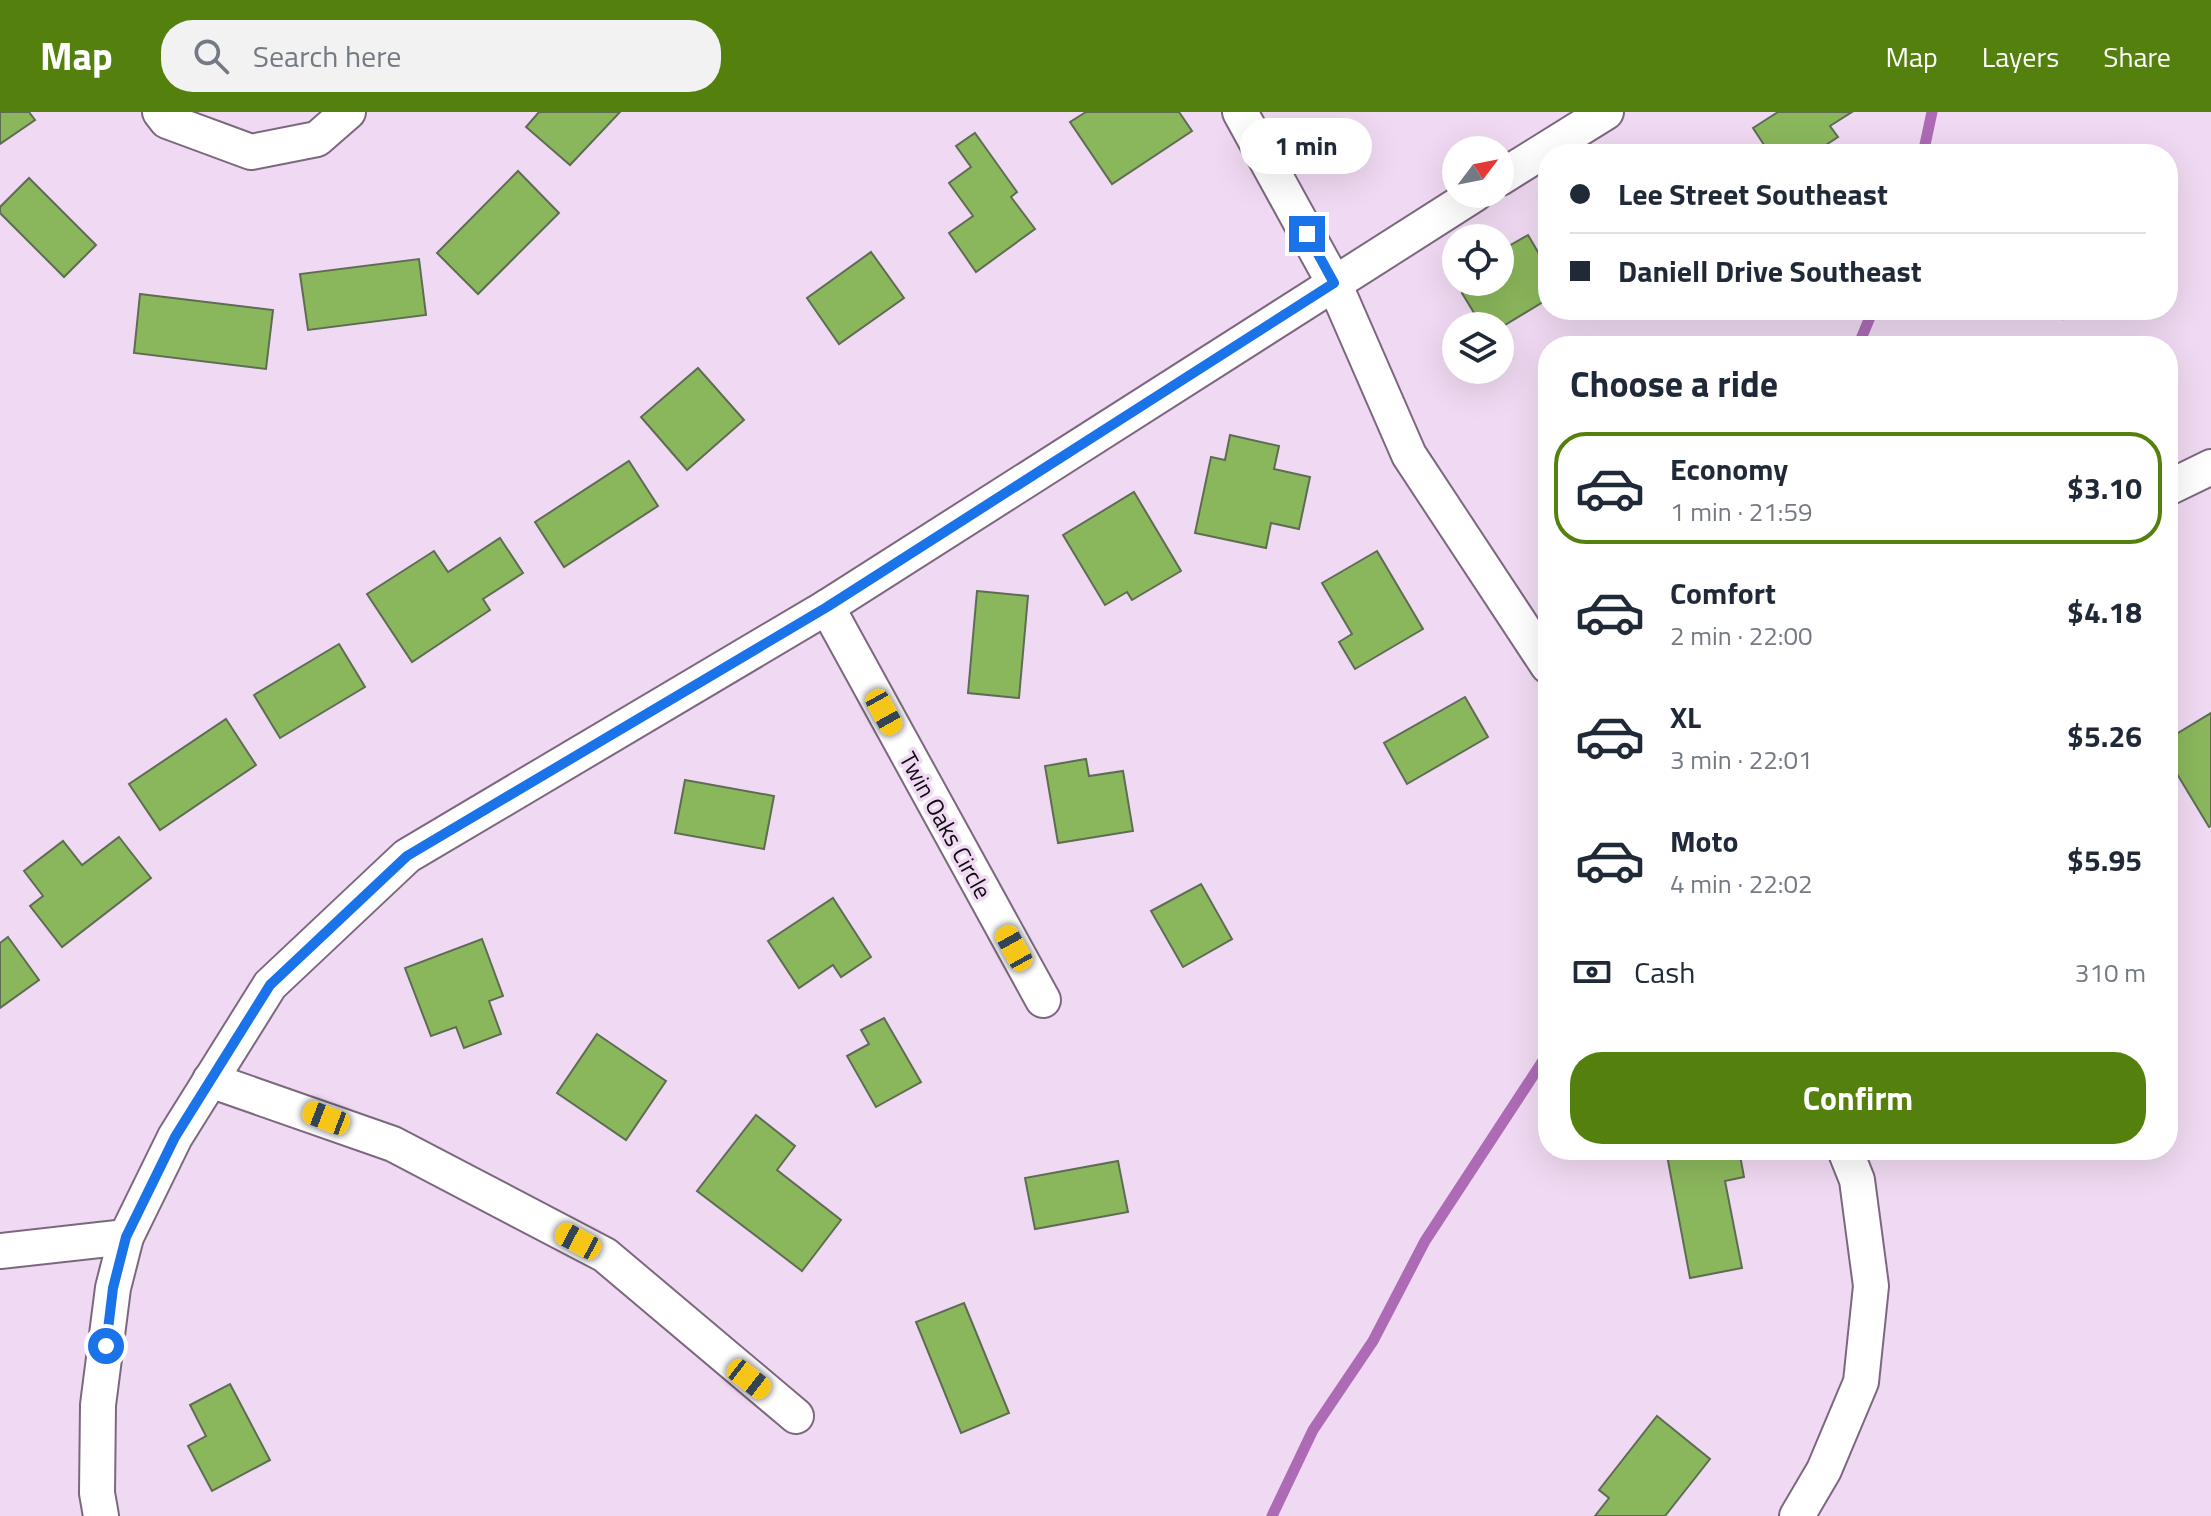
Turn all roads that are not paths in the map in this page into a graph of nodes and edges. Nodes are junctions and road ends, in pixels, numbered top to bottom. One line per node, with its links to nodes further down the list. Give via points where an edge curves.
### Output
1 (160, 112): 2 (street, via 167,121 251,152 317,139)
2 (348, 112)
3 (1240, 112): 9 (street)
4 (1606, 112): 5 (street)
5 (1555, 144)
6 (1538, 154): 7 (street)
7 (1514, 169)
8 (1453, 208): 9 (street)
9 (1334, 283): 12 (street); 13 (street, via 1409,455)
10 (2211, 467): 11 (street)
11 (2178, 482)
12 (827, 607): 14 (street, Twin Oaks Circle); 15 (street, via 407,856 270,985)
13 (1538, 651)
14 (1043, 1000)
15 (210, 1080): 17 (street); 19 (street, via 393,1144 605,1255)
16 (1849, 1160): 21 (street, via 1857,1180 1871,1286 1861,1382 1824,1470)
17 (126, 1237): 18 (street); 20 (street, via 113,1288 98,1405)
18 (0, 1251)
19 (796, 1416)
20 (101, 1516)
21 (1797, 1516)

